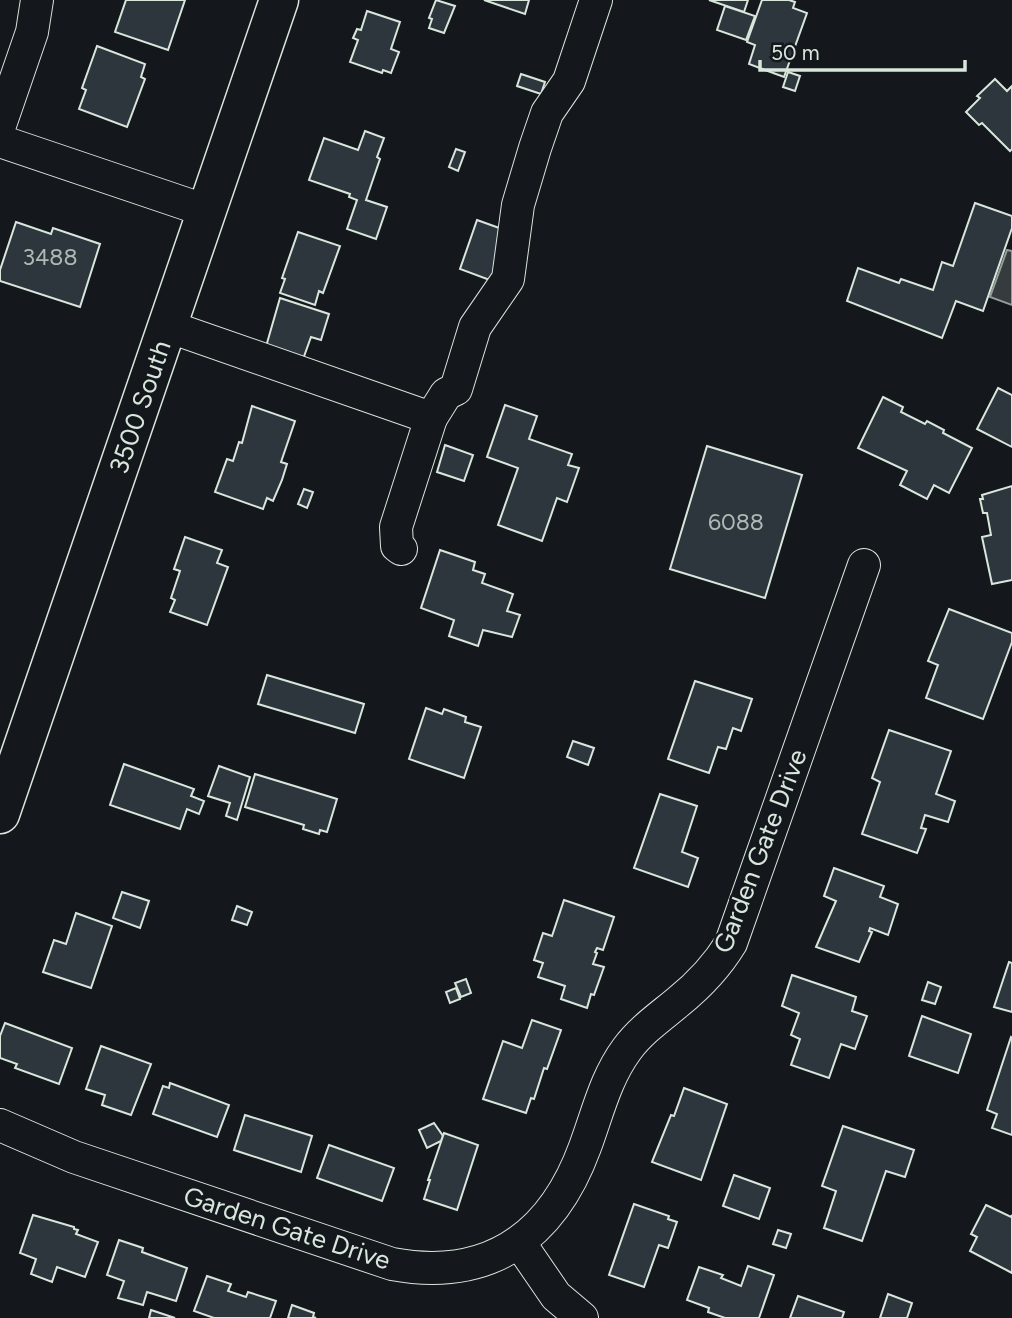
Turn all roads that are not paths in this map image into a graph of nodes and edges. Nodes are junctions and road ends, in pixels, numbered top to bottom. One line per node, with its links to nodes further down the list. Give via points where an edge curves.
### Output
1 (37, 0): 4 (street, via 32,32)
2 (279, 0): 6 (main road, 3500 South)
3 (596, 0): 8 (street, via 569,81 547,113 535,148 518,205 508,279 475,327 456,389 446,394)
4 (0, 125)
5 (0, 141): 6 (street)
6 (207, 211): 7 (main road, 3500 South)
7 (167, 326): 8 (street); 11 (main road, 3500 South)
8 (431, 418): 9 (street, via 396,527)
9 (401, 549)
10 (864, 565): 13 (street, Garden Gate Drive, via 731,943 702,980 629,1046 607,1084 564,1194)
11 (0, 814)
12 (0, 1125): 13 (street, Garden Gate Drive, via 75,1157 392,1264 452,1267 473,1263)
13 (519, 1242): 14 (street, via 556,1296)
14 (582, 1318)

